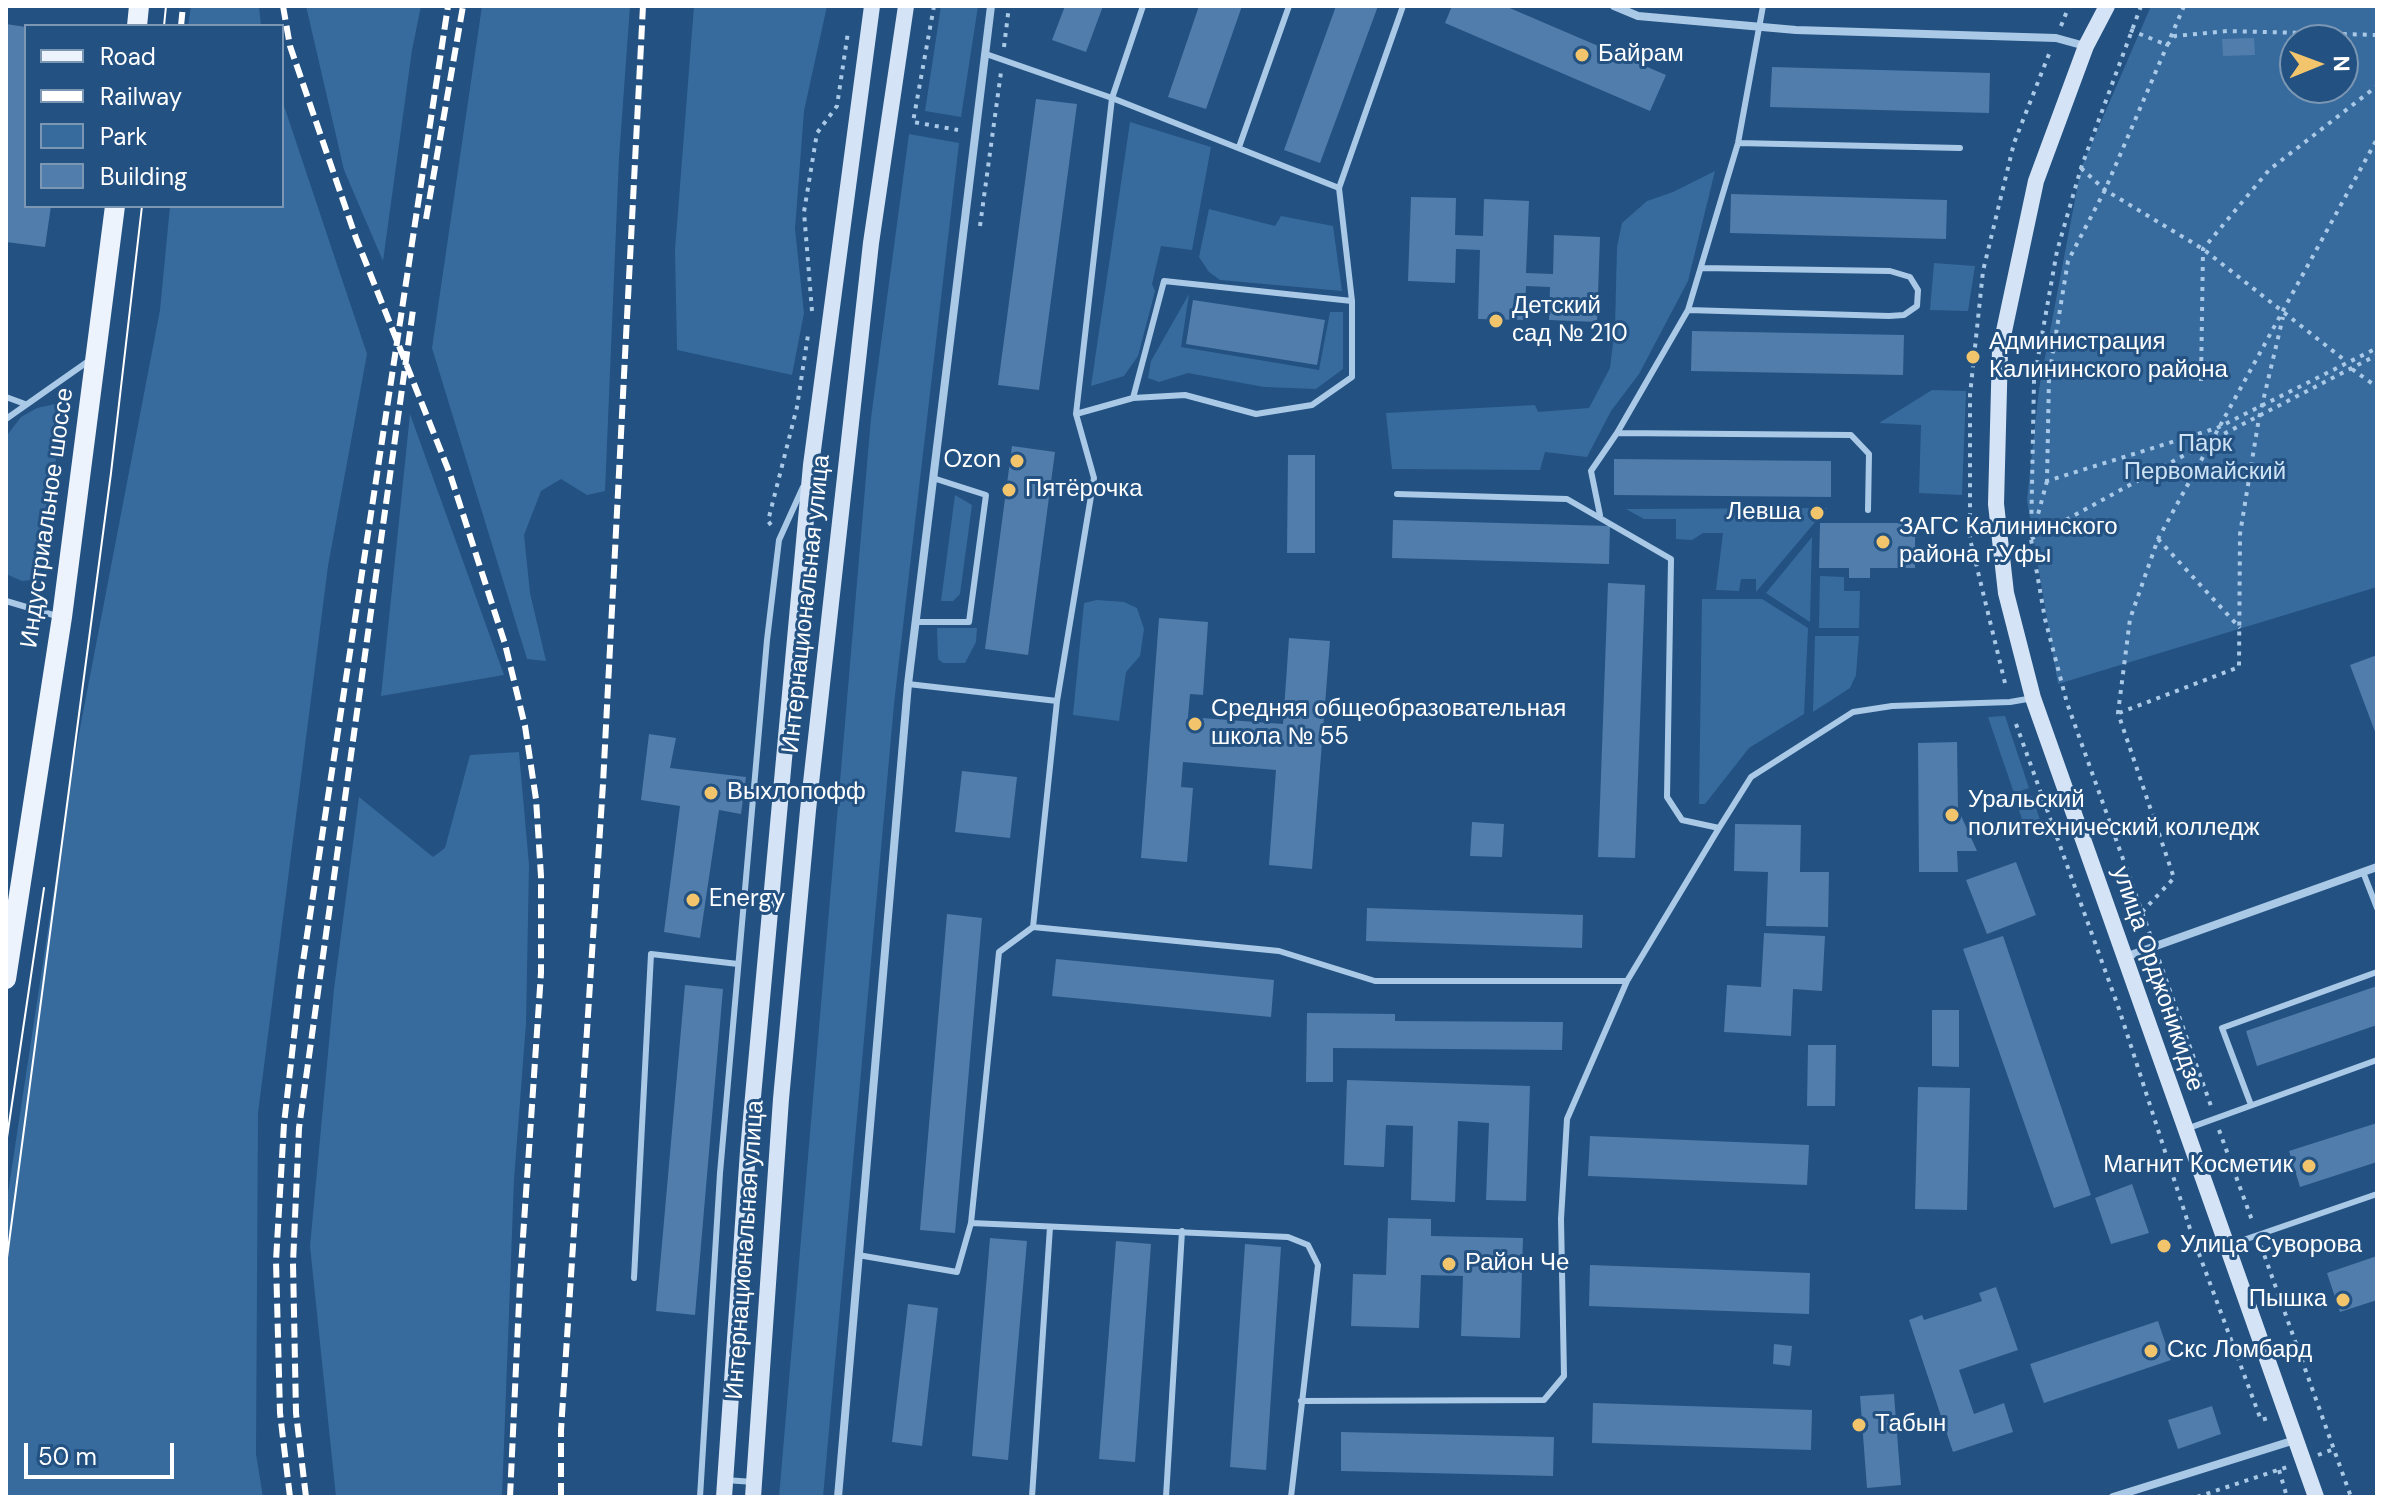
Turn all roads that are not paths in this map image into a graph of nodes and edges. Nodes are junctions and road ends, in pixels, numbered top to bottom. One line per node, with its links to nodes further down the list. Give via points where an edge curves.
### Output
1 (872, 6): 29 (main road, Интернациональная улица)
2 (906, 6): 63 (main road, Интернациональная улица, via 871,243 808,810)
3 (991, 6): 12 (street)
4 (1143, 6): 13 (lane)
5 (1289, 6): 15 (lane)
6 (1403, 6): 17 (lane)
7 (1614, 6): 10 (street, via 1638,16)
8 (1763, 6): 10 (lane)
9 (2107, 6): 11 (main road, улица Орджоникидзе)
10 (1758, 26): 11 (street, via 2056,38); 14 (lane)
11 (2086, 46): 38 (main road, улица Орджоникидзе, via 2036,181 2000,350 1998,519 2006,593)
12 (986, 54): 13 (lane); 30 (street)
13 (1112, 98): 15 (lane); 26 (lane)
14 (1738, 143): 16 (lane); 19 (lane)
15 (1239, 147): 17 (lane)
16 (1960, 148)
17 (1339, 188): 20 (lane)
18 (115, 208): 22 (main road, Индустриальное шоссе)
19 (1701, 268): 21 (lane); 21 (lane, via 1890,271 1910,277 1918,290 1917,306 1904,315 1889,316)
20 (1352, 301): 24 (lane, via 1352,377 1312,405 1256,414 1185,395); 24 (lane, via 1164,281)
21 (1688, 310): 28 (lane)
22 (96, 355): 25 (lane); 35 (main road, Индустриальное шоссе)
23 (6, 397): 25 (lane)
24 (1133, 398): 26 (lane)
25 (25, 404): 27 (lane)
26 (1076, 414): 39 (lane, via 1094,478)
27 (6, 419)
28 (1617, 433): 32 (lane, via 1851,435 1869,454); 33 (lane, via 1591,471)
29 (811, 469): 46 (lane, via 779,540); 62 (main road, Интернациональная улица, via 749,1135)
30 (933, 478): 36 (street); 36 (lane, via 986,495 969,622)
31 (1397, 494): 33 (lane, via 1567,499)
32 (1868, 510)
33 (1600, 515): 40 (lane, via 1671,559 1667,797 1682,820)
34 (6, 603): 35 (lane)
35 (62, 617): 48 (main road, Индустриальное шоссе)
36 (916, 622): 37 (street)
37 (908, 684): 39 (lane); 58 (street)
38 (2033, 698): 40 (lane, via 1853,712 1751,777); 45 (main road, улица Орджоникидзе)
39 (1057, 701): 44 (lane)
40 (1719, 828): 49 (lane)
41 (2377, 867): 42 (street)
42 (2363, 872): 43 (lane); 45 (street)
43 (2377, 908)
44 (1033, 927): 49 (lane, via 1279,951 1375,981); 54 (lane, via 999,952)
45 (2124, 957): 52 (main road, улица Орджоникидзе)
46 (738, 964): 59 (lane, via 651,954); 64 (lane)
47 (2377, 972): 51 (lane, via 2222,1028)
48 (6, 979)
49 (1627, 981): 60 (lane, via 1567,1119 1561,1219 1564,1376 1544,1400)
50 (2377, 1060): 51 (lane)
51 (2251, 1105): 52 (lane)
52 (2185, 1129): 57 (main road, улица Орджоникидзе)
53 (2377, 1194): 57 (lane)
54 (971, 1223): 55 (lane); 58 (lane, via 957,1272)
55 (1050, 1227): 56 (lane); 67 (lane)
56 (1182, 1231): 60 (lane, via 1288,1237 1308,1245 1318,1265); 68 (lane)
57 (2226, 1246): 61 (main road, улица Орджоникидзе)
58 (858, 1255): 66 (street)
59 (634, 1278)
60 (1301, 1401): 69 (lane)
61 (2295, 1440): 70 (street); 71 (main road, улица Орджоникидзе)
62 (724, 1480): 63 (lane); 65 (main road, Интернациональная улица)
63 (753, 1489)
64 (700, 1497)
65 (724, 1497)
66 (838, 1497)
67 (1032, 1497)
68 (1166, 1497)
69 (1291, 1497)
70 (2113, 1497)
71 (2316, 1497)

